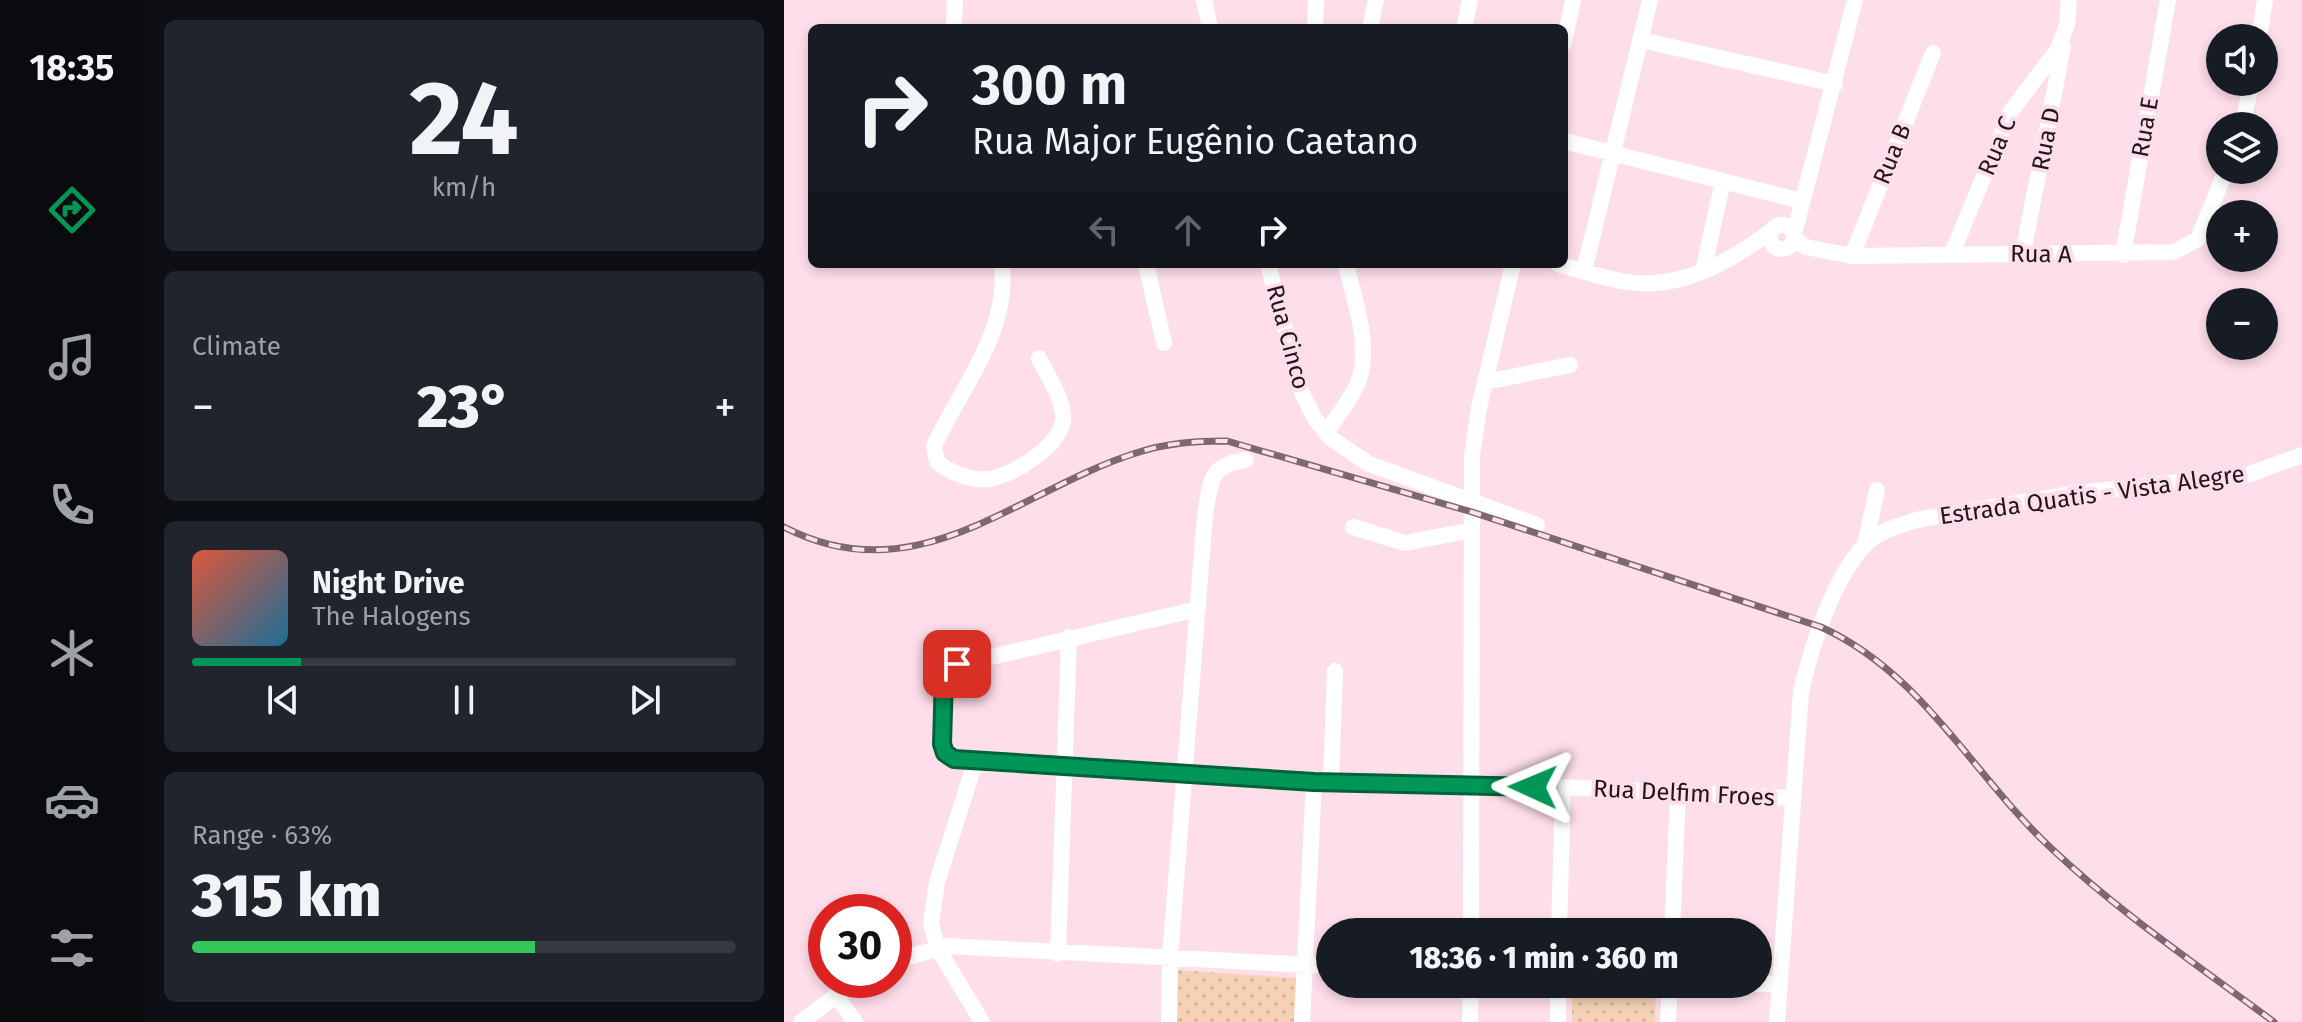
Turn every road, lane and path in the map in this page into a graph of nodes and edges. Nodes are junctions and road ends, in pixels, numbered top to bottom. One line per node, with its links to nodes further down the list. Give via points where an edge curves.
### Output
1 (955, 0): 12 (street)
2 (1204, 0): 13 (street)
3 (1316, 0): 14 (street)
4 (1376, 0): 15 (street)
5 (1470, 0): 16 (street)
6 (1573, 0): 17 (street)
7 (1650, 0): 20 (street)
8 (1855, 0): 23 (street)
9 (2069, 0): 19 (street, Rua D)
10 (2168, 0): 34 (street, Rua E)
11 (2265, 0): 18 (street)
12 (954, 24)
13 (1209, 24)
14 (1315, 24)
15 (1371, 24)
16 (1465, 24)
17 (1568, 24)
18 (2261, 24)
19 (2067, 25): 21 (street, Rua D); 33 (street, Rua D)
20 (1641, 40): 23 (street); 25 (street)
21 (2058, 49): 32 (street, Rua C, via 2011,111)
22 (1933, 53): 35 (street, Rua B)
23 (1835, 84): 28 (street)
24 (1568, 142): 25 (street)
25 (1613, 154): 26 (street); 42 (street)
26 (1723, 181): 28 (street); 43 (street)
27 (2220, 184): 34 (street, Rua A, via 2194,243 2174,252)
28 (1802, 203): 29 (street); 30 (street)
29 (1775, 227): 30 (street, via 1770,238); 31 (street)
30 (1792, 243): 31 (street, Rua A); 35 (street, Rua A)
31 (1750, 248): 43 (street)
32 (1952, 253): 33 (street, Rua A); 35 (street, Rua A)
33 (2023, 253): 34 (street, Rua A)
34 (2123, 255)
35 (1852, 256)
36 (1568, 267): 42 (street)
37 (1002, 268): 45 (street, via 999,311 990,340 934,446 937,462 968,477 987,479 1024,464 1050,443 1064,415)
38 (1147, 268): 44 (street)
39 (1269, 268): 48 (street, Rua Cinco, via 1302,393)
40 (1347, 268): 48 (street, via 1362,363 1355,389)
41 (1512, 268): 47 (street)
42 (1584, 271): 43 (street, via 1650,283)
43 (1703, 271)
44 (1164, 343)
45 (1039, 358)
46 (1570, 365): 47 (street)
47 (1485, 382): 52 (street, via 1472,456)
48 (1326, 433): 52 (street, Rua Cinco, via 1369,464)
49 (2302, 455): 56 (street, Estrada Quatis - Vista Alegre, via 2247,475 2077,493 1916,520)
50 (1246, 460): 57 (street, via 1227,462 1214,472)
51 (1877, 490): 56 (street)
52 (1472, 501): 53 (street, Rua Cinco); 55 (street)
53 (1537, 525)
54 (1353, 527): 55 (street, via 1405,543)
55 (1472, 530): 64 (street)
56 (1865, 545): 67 (street, Estrada Quatis - Vista Alegre, via 1842,580 1809,656)
57 (1198, 609): 58 (street); 62 (street)
58 (1069, 637): 60 (street, Rua Delfim Froes, via 947,670 942,744 954,759); 61 (street)
59 (1335, 671): 63 (street)
60 (975, 763): 61 (street, Rua Delfim Froes); 71 (street, via 935,895 931,923)
61 (1066, 768): 62 (street, Rua Delfim Froes); 72 (street)
62 (1186, 775): 63 (street, Rua Delfim Froes); 74 (street)
63 (1323, 782): 64 (street, Rua Delfim Froes); 75 (street)
64 (1472, 786): 65 (street, Rua Delfim Froes); 68 (street)
65 (1563, 787): 66 (street, Rua Delfim Froes); 69 (street)
66 (1678, 793): 67 (street, Rua Delfim Froes); 70 (street)
67 (1792, 798): 78 (street, Estrada Quatis - Vista Alegre)
68 (1471, 918)
69 (1559, 918)
70 (1673, 918)
71 (937, 947): 72 (street); 73 (street); 86 (street)
72 (1058, 954): 74 (street)
73 (912, 955)
74 (1170, 957): 75 (street); 87 (street)
75 (1304, 965): 76 (street); 88 (street)
76 (1316, 965)
77 (1772, 984): 78 (street)
78 (1778, 984): 92 (street, Estrada Quatis - Vista Alegre)
79 (832, 998): 84 (street)
80 (838, 998): 85 (street)
81 (1471, 998): 89 (street)
82 (1558, 998): 90 (street)
83 (1669, 998): 91 (street)
84 (801, 1022)
85 (855, 1022)
86 (982, 1022)
87 (1169, 1022)
88 (1302, 1022)
89 (1470, 1022)
90 (1558, 1022)
91 (1668, 1022)
92 (1777, 1022)

